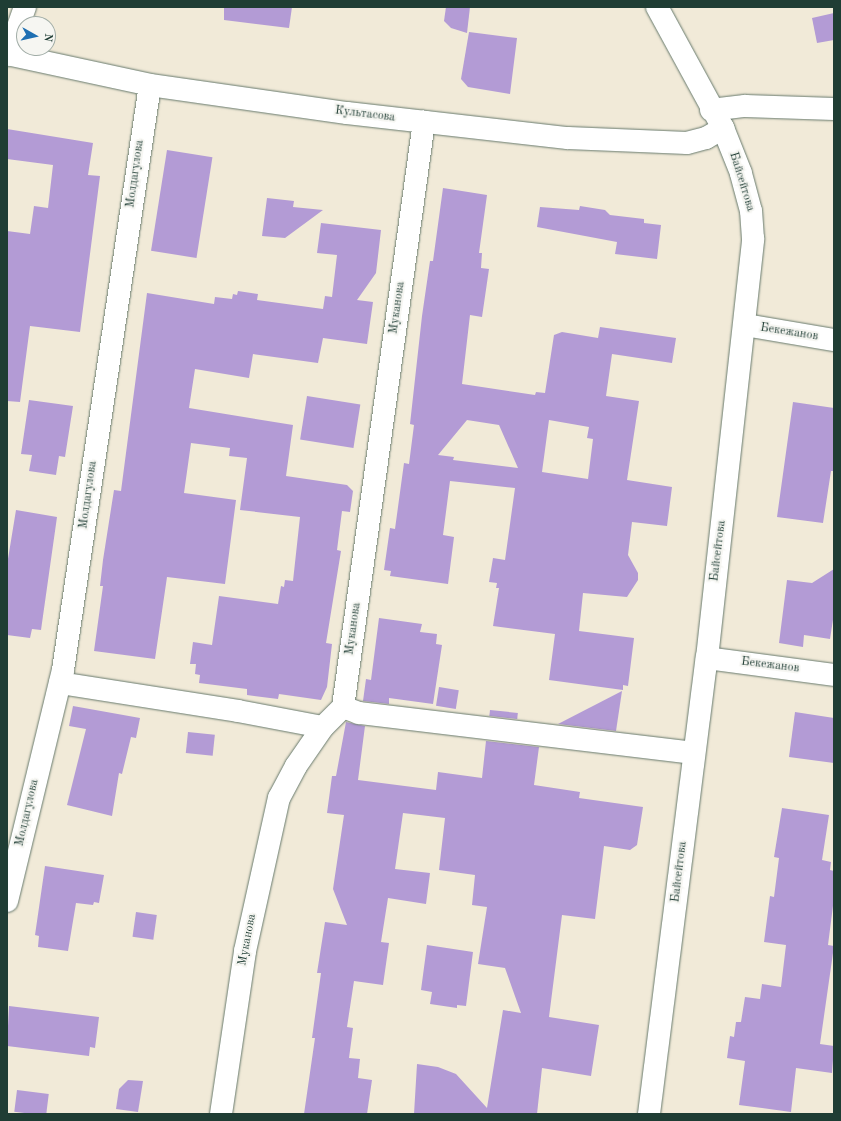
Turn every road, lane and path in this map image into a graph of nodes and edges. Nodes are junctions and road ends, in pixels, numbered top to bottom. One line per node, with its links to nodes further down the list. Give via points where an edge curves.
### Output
1 (26, 7): 3 (street)
2 (656, 7): 6 (street, Байсейтова)
3 (8, 54): 4 (street, Культасова)
4 (150, 85): 7 (street, Культасова); 13 (street, Молдагулова)
5 (834, 109): 6 (street, via 745,106)
6 (711, 110): 8 (street, Байсейтова)
7 (424, 122): 8 (street, Культасова, via 568,138 687,143 706,138); 14 (street, Муканова)
8 (723, 128): 9 (street, Байсейтова, via 741,173 752,211 753,239)
9 (745, 325): 10 (street, Бекежанов); 11 (street, Байсейтова)
10 (834, 340)
11 (707, 658): 12 (street, Бекежанов); 16 (street, Байсейтова)
12 (834, 674)
13 (60, 684): 15 (street, via 238,711); 17 (street, Молдагулова)
14 (343, 707): 15 (street, Муканова); 16 (street, via 358,713)
15 (323, 727): 18 (street, Муканова, via 296,766 278,805 244,951)
16 (694, 753): 19 (street, Байсейтова)
17 (7, 901)
18 (221, 1114)
19 (649, 1114)

